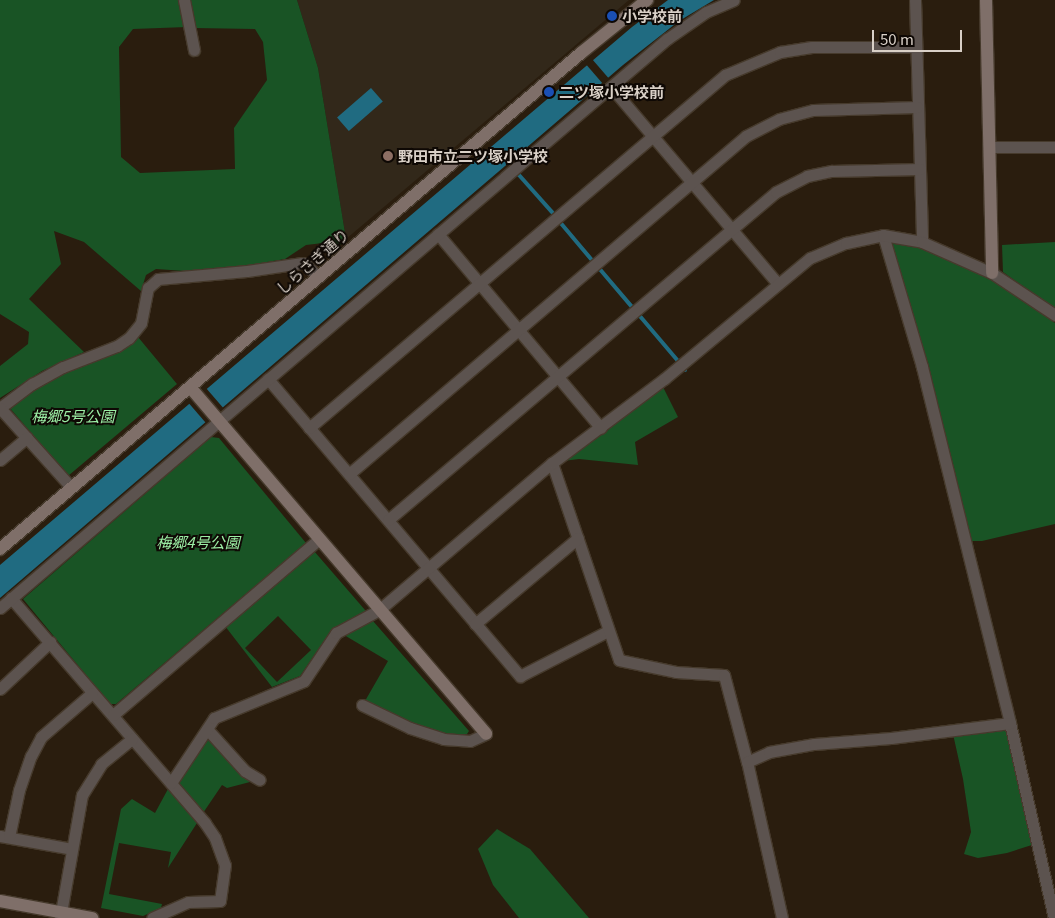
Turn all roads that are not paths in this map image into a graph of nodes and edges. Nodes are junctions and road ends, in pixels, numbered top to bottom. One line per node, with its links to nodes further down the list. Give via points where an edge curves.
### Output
1 (184, 0): 7 (street)
2 (647, 0): 20 (street, しらさぎ通り)
3 (734, 0): 8 (street, via 688,24)
4 (915, 0): 6 (street)
5 (986, 0): 11 (street)
6 (915, 47): 9 (street); 10 (street, via 812,47 780,52 725,76)
7 (194, 50)
8 (611, 87): 10 (street); 16 (street)
9 (917, 107): 13 (street); 14 (street, via 814,110 779,119 746,136)
10 (653, 136): 14 (street); 21 (street)
11 (990, 147): 12 (street); 19 (street)
12 (1055, 147)
13 (920, 169): 15 (street, via 831,171 807,176 776,192); 18 (street)
14 (691, 182): 15 (street); 24 (street)
15 (732, 228): 22 (street); 25 (street)
16 (438, 234): 21 (street); 26 (street)
17 (883, 235): 18 (street); 22 (street, via 825,250); 52 (street, via 922,367)
18 (922, 242): 19 (street)
19 (992, 273): 23 (street)
20 (318, 277): 27 (street, しらさぎ通り); 28 (street, via 302,263 158,279 148,288 142,323 129,338 118,346 63,367 32,384)
21 (479, 282): 24 (street); 30 (street)
22 (777, 283): 31 (street, via 711,341)
23 (1055, 315)
24 (519, 331): 25 (street); 35 (street)
25 (558, 377): 31 (street); 37 (street)
26 (268, 379): 29 (street); 30 (street)
27 (193, 392): 29 (street); 36 (street, しらさぎ通り)
28 (0, 408): 32 (street)
29 (216, 419): 39 (street); 42 (street)
30 (309, 428): 35 (street)
31 (601, 428): 34 (street)
32 (27, 437): 33 (street); 36 (street)
33 (0, 460)
34 (552, 463): 38 (street); 41 (street)
35 (349, 474): 37 (street)
36 (71, 487): 40 (street, しらさぎ通り)
37 (388, 520): 41 (street)
38 (578, 538): 45 (street); 46 (street)
39 (319, 540): 44 (street); 51 (street)
40 (0, 549)
41 (427, 569): 44 (street); 45 (street)
42 (11, 598): 43 (street); 47 (street)
43 (0, 608)
44 (379, 610): 53 (street, via 336,633 304,681 214,718); 54 (street)
45 (475, 624): 46 (street, via 520,676)
46 (608, 630): 56 (street, via 619,660 676,672 724,675)
47 (50, 642): 48 (street); 49 (street)
48 (0, 690)
49 (92, 692): 51 (street); 59 (street, via 41,737 31,756)
50 (362, 705): 54 (street, via 410,728 443,739 470,741)
51 (113, 715): 55 (street)
52 (1010, 723): 56 (street, via 814,744 769,752); 66 (street)
53 (207, 729): 57 (street, via 245,771); 58 (street)
54 (486, 734)
55 (132, 739): 58 (street); 60 (street, via 102,764 90,779 82,794)
56 (747, 762): 65 (street)
57 (260, 780)
58 (170, 783): 64 (street, via 215,838 225,870 220,901 188,902)
59 (5, 836): 60 (street)
60 (72, 849): 62 (street)
61 (0, 901): 62 (street)
62 (60, 915): 63 (street)
63 (92, 918)
64 (152, 918)
65 (782, 918)
66 (1054, 918)

